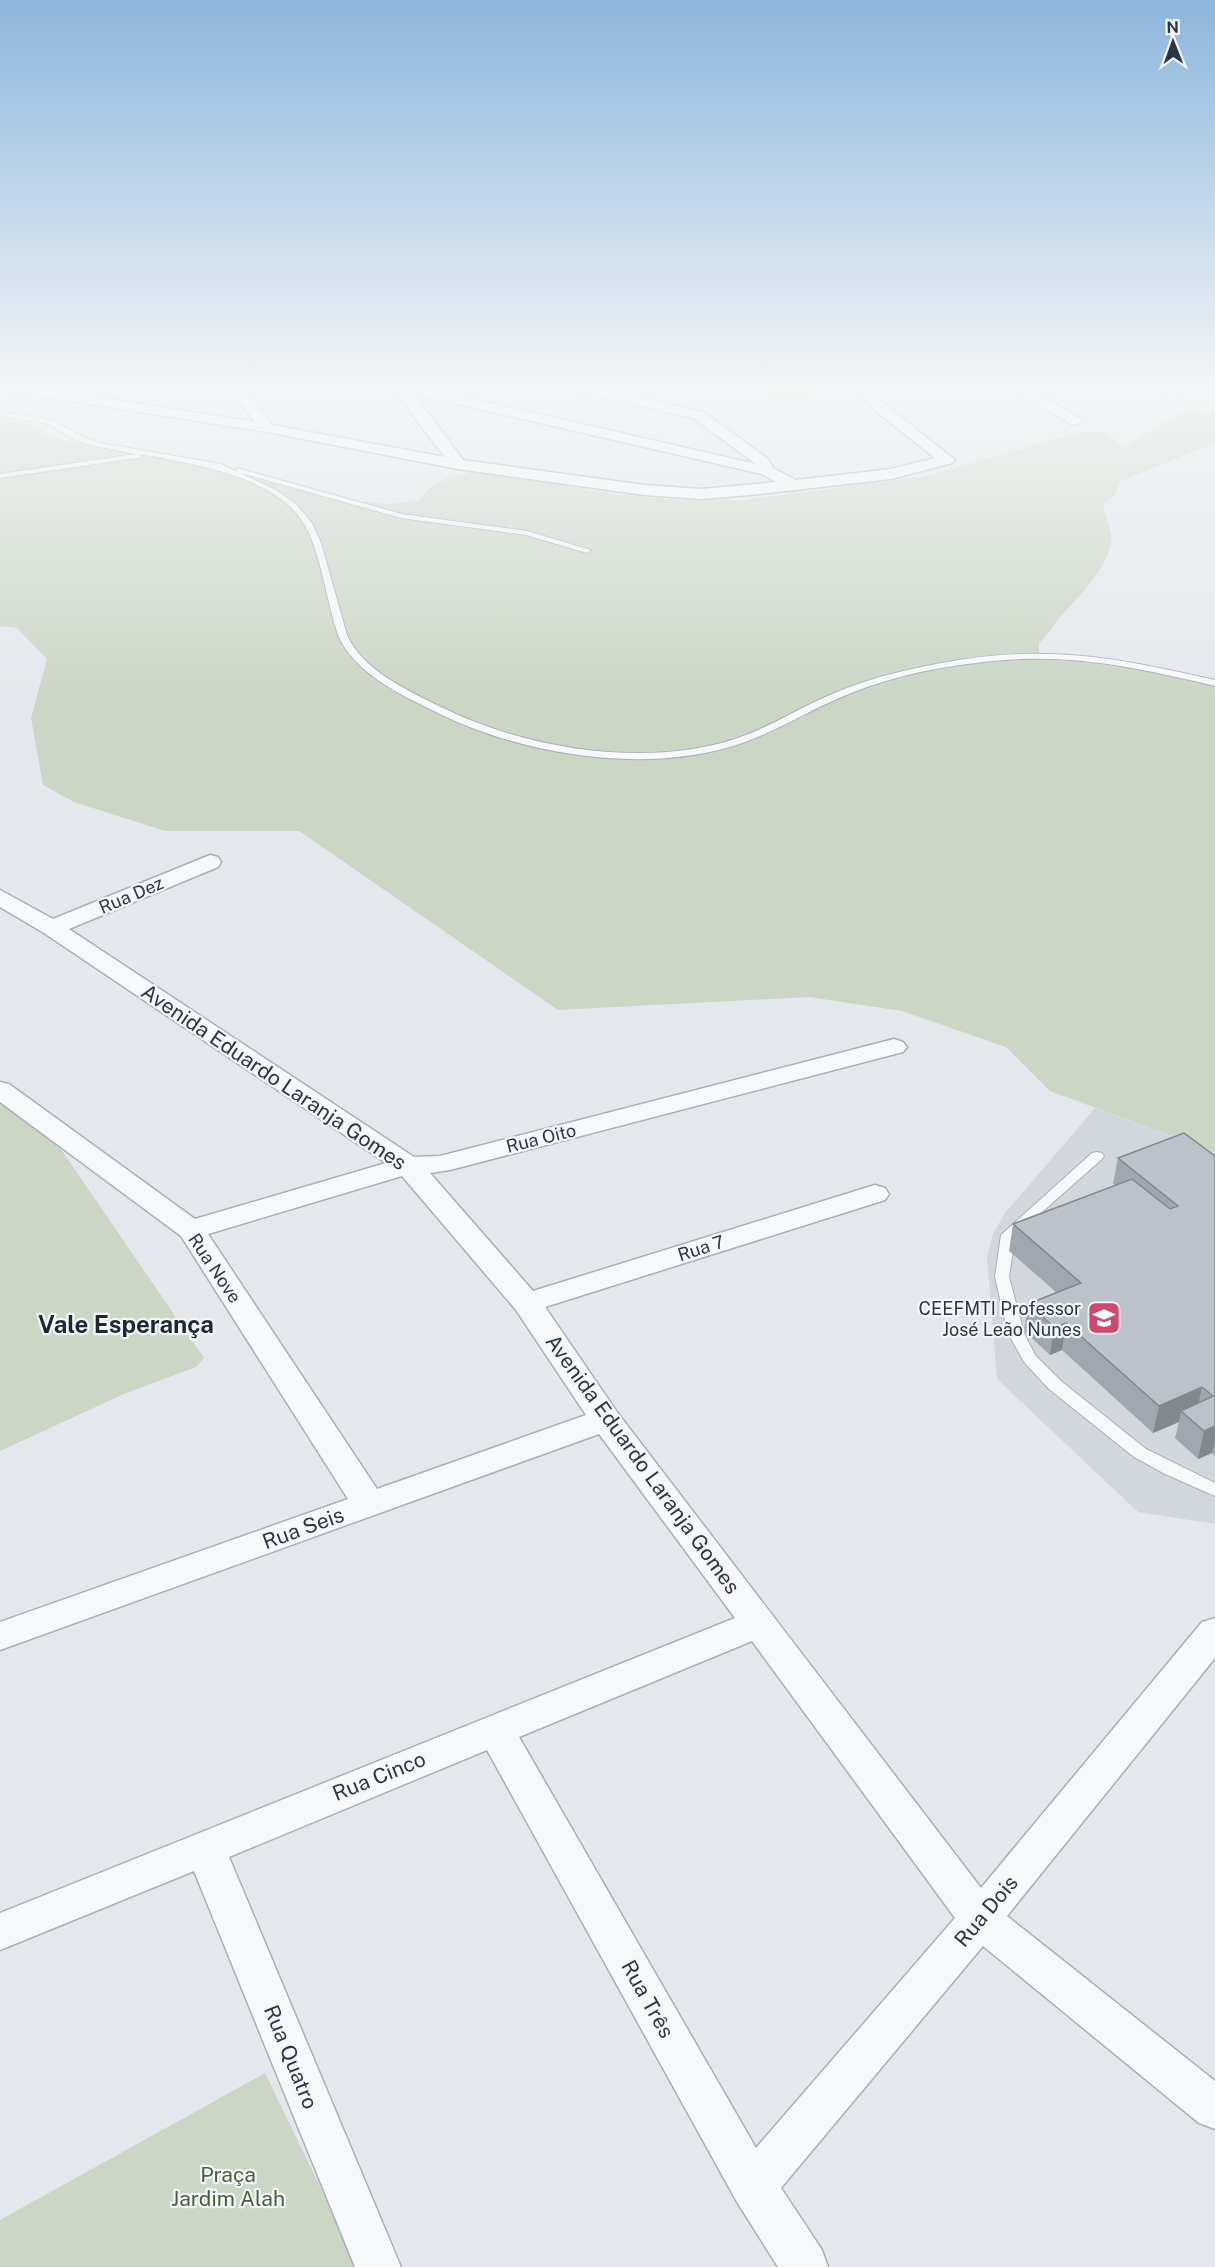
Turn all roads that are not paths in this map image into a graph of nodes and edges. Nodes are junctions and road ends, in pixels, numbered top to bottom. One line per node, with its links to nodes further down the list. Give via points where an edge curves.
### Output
1 (261, 487): 6 (lane, via 302,515 313,535 346,644 361,663 385,680 464,721 512,739 581,751 651,754 704,750 741,741 846,691 884,678 937,666 1046,655 1115,661)
2 (303, 487): 5 (lane, via 401,516 516,531)
3 (621, 487): 4 (street, via 702,494)
4 (766, 487)
5 (587, 550)
6 (1215, 683)
7 (210, 862): 9 (street, Rua Dez)
8 (0, 897): 9 (street, Avenida Eduardo Laranja Gomes)
9 (52, 928): 13 (street, Avenida Eduardo Laranja Gomes)
10 (894, 1047): 13 (street, Rua Oito, via 440,1164)
11 (0, 1090): 15 (street, Rua Nove)
12 (1097, 1156): 18 (lane, via 1008,1234 1002,1277 1016,1333 1029,1358 1055,1385 1140,1453)
13 (408, 1165): 15 (street, Rua Oito); 16 (street, Avenida Eduardo Laranja Gomes)
14 (875, 1194): 16 (street, Rua 7)
15 (191, 1230): 19 (street, Rua Nove)
16 (527, 1303): 17 (street, Avenida Eduardo Laranja Gomes)
17 (606, 1419): 19 (street, Rua Seis); 20 (street, Avenida Eduardo Laranja Gomes)
18 (1215, 1490)
19 (369, 1504): 22 (street, Rua Seis)
20 (760, 1623): 23 (street, Rua Cinco); 25 (street, Avenida Eduardo Laranja Gomes)
21 (1215, 1632): 25 (street, Rua Dois)
22 (0, 1636)
23 (495, 1729): 24 (street, Rua Cinco); 28 (street, Rua Três)
24 (205, 1848): 26 (street, Rua Cinco); 29 (street, Rua Quatro)
25 (980, 1919): 27 (street, Avenida Eduardo Laranja Gomes); 28 (street, Rua Dois)
26 (0, 1932)
27 (1215, 2108)
28 (753, 2186): 30 (street, Rua Três)
29 (378, 2267)
30 (805, 2267)

